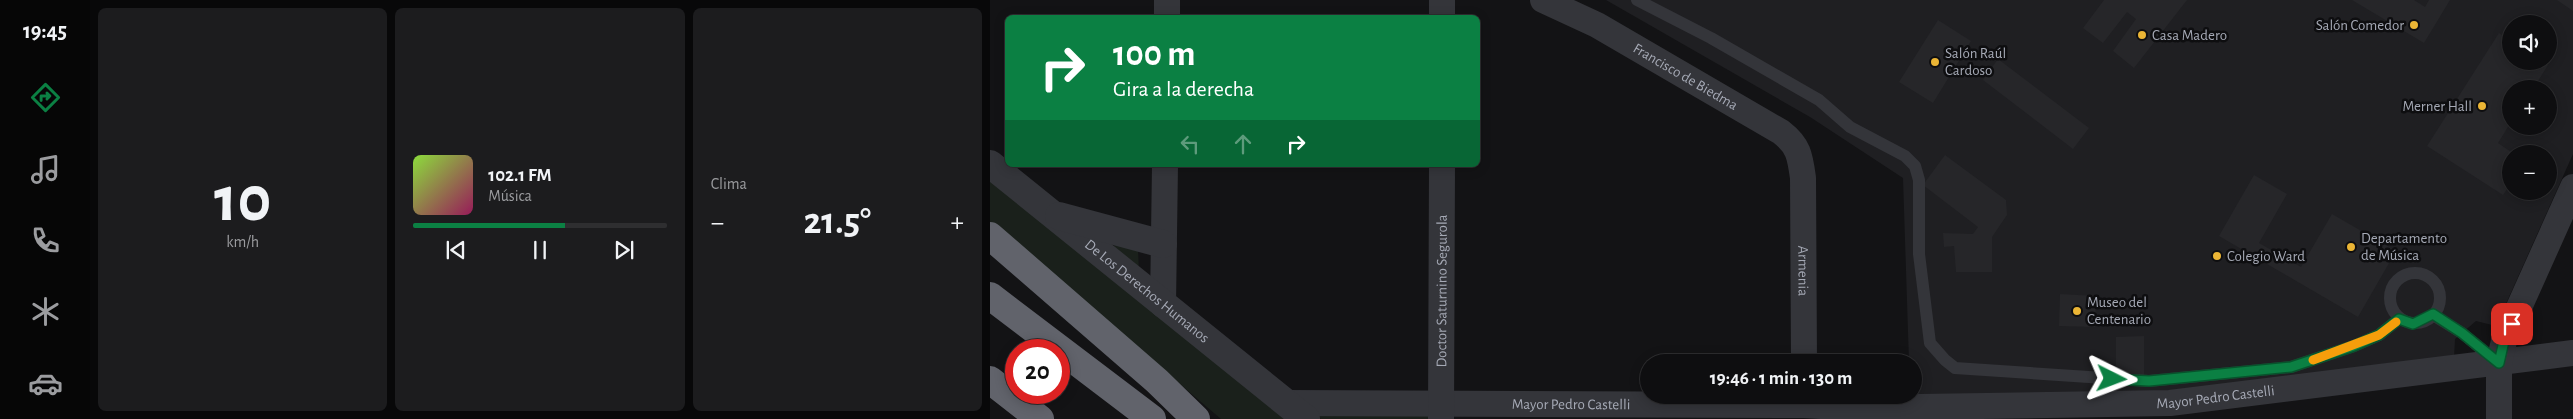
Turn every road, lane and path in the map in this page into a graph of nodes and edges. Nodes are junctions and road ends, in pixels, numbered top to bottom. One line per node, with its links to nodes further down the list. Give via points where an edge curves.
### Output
1 (1167, 0): 5 (street)
2 (1442, 0): 6 (street)
3 (1543, 0): 10 (street, Francisco de Biedma, via 1596,25 1781,132 1793,142 1800,156)
4 (1637, 0): 18 (lane, via 1819,100 1850,127 1905,156 1915,166 1919,180 1919,254 1930,343 1955,368 2149,381 2291,367 2379,335)
5 (1167, 15)
6 (1442, 15)
7 (990, 164): 12 (street, De Los Derechos Humanos)
8 (1165, 167): 14 (street)
9 (1442, 167): 26 (street, Doctor Saturnino Segurola)
10 (1803, 178): 20 (street, Armenia)
11 (2573, 187): 21 (street, via 2504,341)
12 (1050, 214): 14 (street); 16 (street, De Los Derechos Humanos)
13 (990, 236): 31 (highway, via 1157,381)
14 (1164, 244): 16 (street)
15 (990, 296): 30 (highway)
16 (1163, 305): 25 (street, De Los Derechos Humanos)
17 (2433, 314): 18 (lane, via 2413,324); 18 (lane, via 2440,303 2434,282 2426,276 2407,274 2398,279 2391,290 2390,302); 21 (lane)
18 (2399, 319)
19 (2573, 353): 21 (street, Mayor Pedro Castelli)
20 (1804, 354)
21 (2499, 363): 27 (street, Mayor Pedro Castelli); 32 (street)
22 (990, 380): 29 (highway)
23 (1672, 404): 26 (street, Mayor Pedro Castelli)
24 (1820, 404): 28 (street, Mayor Pedro Castelli)
25 (1296, 411): 26 (street, Mayor Pedro Castelli)
26 (1441, 411)
27 (2170, 411): 28 (street, Mayor Pedro Castelli)
28 (1856, 413)
29 (1040, 419)
30 (1152, 419)
31 (1196, 419)
32 (2499, 419)

